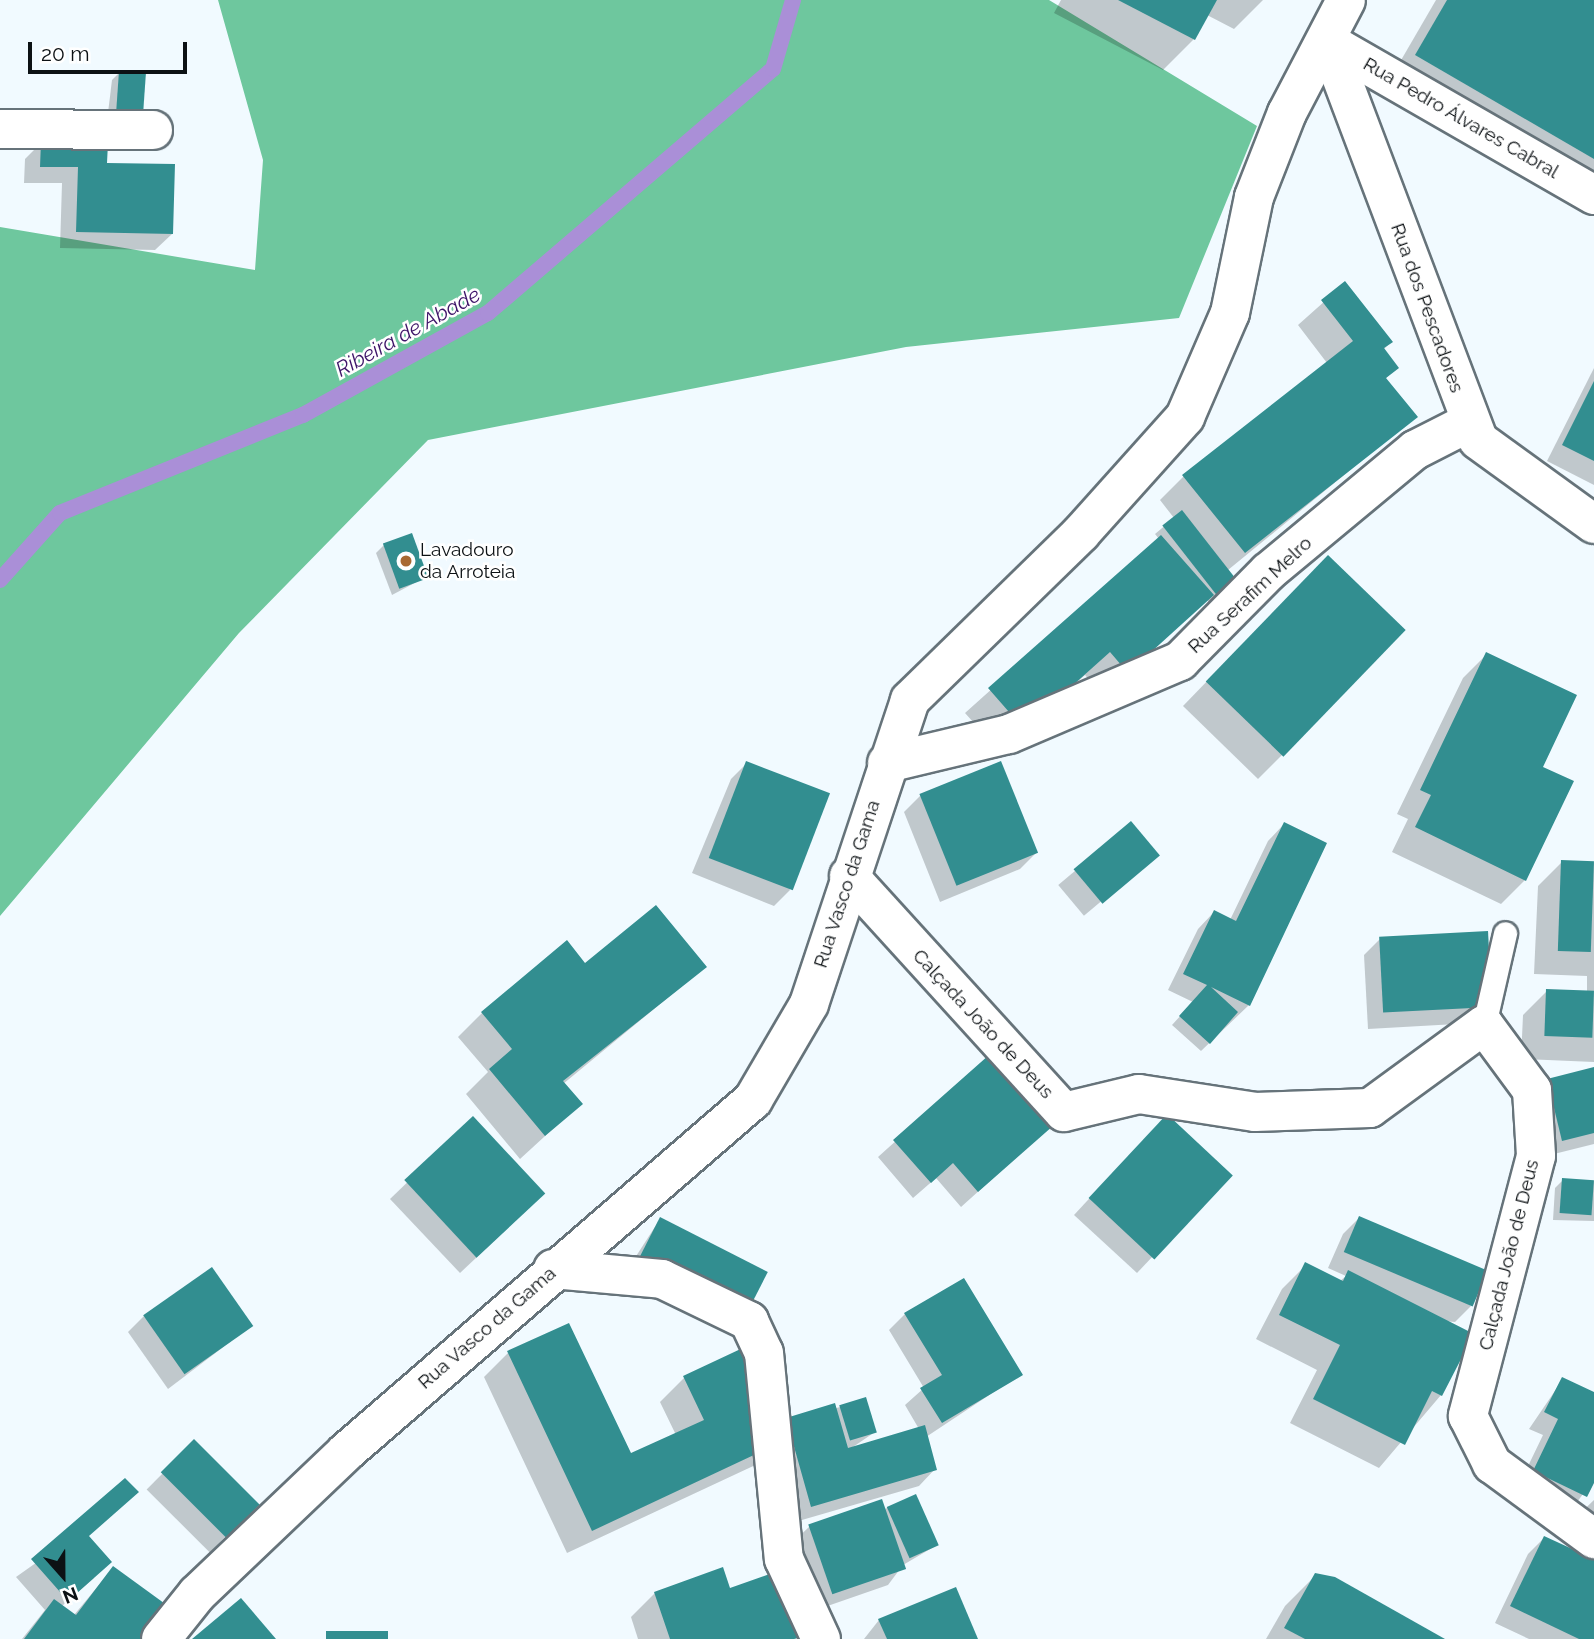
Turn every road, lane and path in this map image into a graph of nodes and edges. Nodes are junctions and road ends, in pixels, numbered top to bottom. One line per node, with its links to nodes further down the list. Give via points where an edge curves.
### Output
1 (1346, 0): 2 (street, Rua Vasco da Gama)
2 (1328, 42): 5 (street, Rua Pedro Álvares Cabral); 6 (street, Rua dos Pescadores); 8 (street, Rua Vasco da Gama, via 1287,113 1259,185 1230,313 1185,417 1081,533 910,700)
3 (0, 129): 4 (street)
4 (153, 130)
5 (1594, 195)
6 (1470, 422): 7 (street, Rua dos Pescadores, via 1478,440); 8 (street, Rua Serafim Melro, via 1415,450 1268,572 1180,661 1009,734)
7 (1594, 524)
8 (887, 763): 9 (street, Rua Vasco da Gama)
9 (849, 876): 11 (street, Calçada João de Deus, via 1064,1112 1139,1094 1255,1112 1370,1108); 12 (street, Rua Vasco da Gama, via 809,1004 752,1100)
10 (1505, 933): 11 (lane)
11 (1484, 1025): 13 (street, Calçada João de Deus, via 1532,1090 1536,1156 1468,1416 1492,1464)
12 (553, 1269): 14 (street, Rua Vasco da Gama, via 346,1452 197,1594); 15 (street, via 662,1279 749,1321 764,1353 784,1559)
13 (1594, 1539)
14 (162, 1639)
15 (821, 1639)

